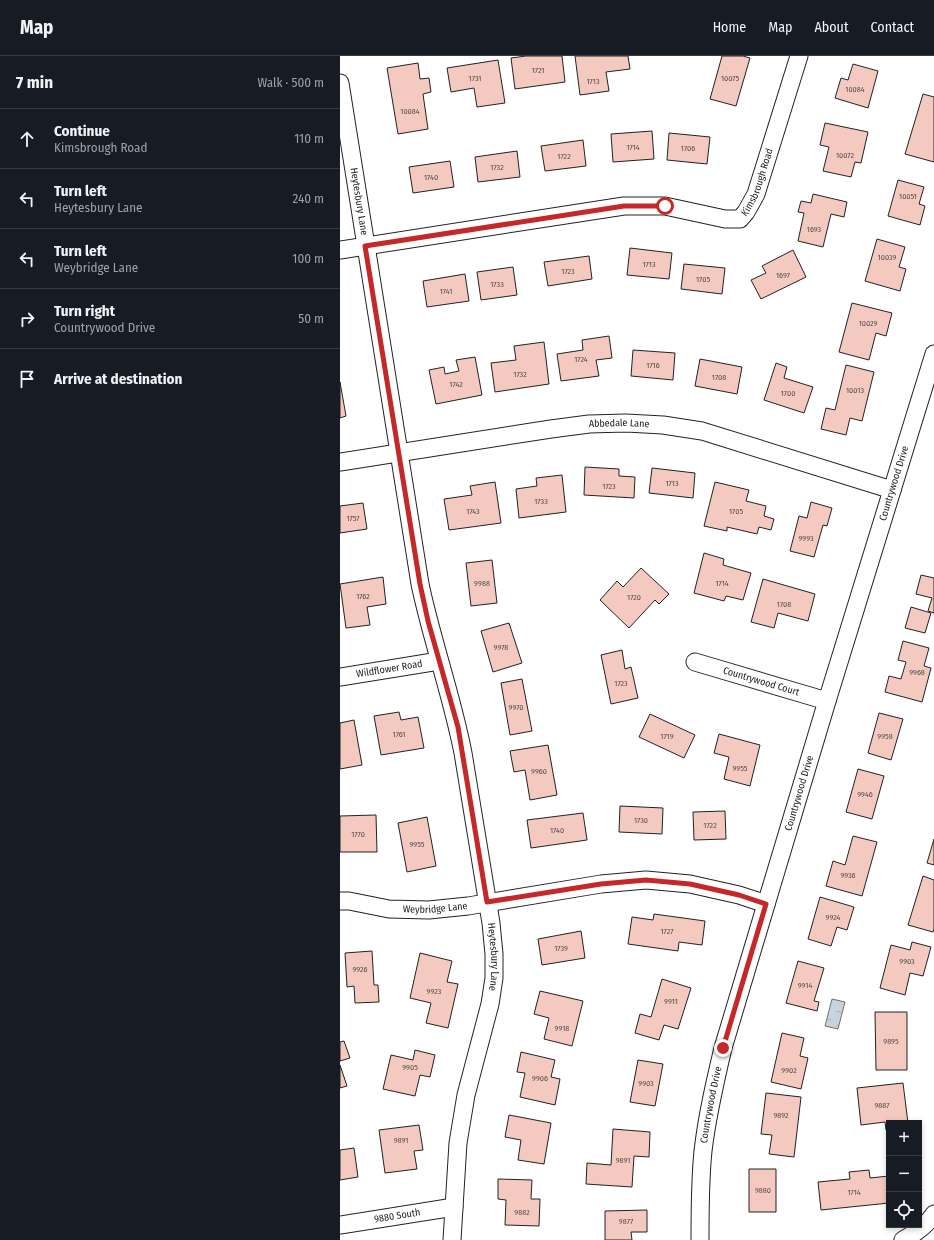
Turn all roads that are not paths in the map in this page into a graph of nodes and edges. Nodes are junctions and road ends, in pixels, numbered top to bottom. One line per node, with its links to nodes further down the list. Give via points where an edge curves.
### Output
1 (799, 56): 3 (street, Kimsbrough Road, via 756,194 740,219 665,206 624,206)
2 (340, 83): 3 (street, Heytesbury Lane)
3 (365, 246): 4 (street, Kimsbrough Road); 6 (street, Heytesbury Lane)
4 (340, 250)
5 (934, 354): 8 (street, Countrywood Drive)
6 (398, 453): 7 (street, Abbedale Lane); 8 (street, Abbedale Lane, via 589,424 663,425 702,431); 9 (street, Heytesbury Lane, via 420,584)
7 (340, 462)
8 (892, 490): 12 (street, Countrywood Drive)
9 (439, 661): 11 (street, Wildflower Road); 14 (street, Heytesbury Lane, via 464,753)
10 (695, 662): 12 (street, Countrywood Court)
11 (340, 677)
12 (827, 701): 15 (street, Countrywood Drive)
13 (340, 901): 14 (street, Weybridge Lane, via 389,909 430,910)
14 (487, 902): 15 (street, Weybridge Lane, via 601,884 646,880 690,884); 16 (street, Heytesbury Lane, via 494,954 494,978 458,1142)
15 (766, 904): 20 (street, Countrywood Drive, via 723,1048 711,1099 703,1151)
16 (454, 1207): 18 (street, 9880 South); 19 (street, Heytesbury Lane)
17 (934, 1214): 21 (street)
18 (340, 1226)
19 (452, 1240)
20 (700, 1240)
21 (903, 1240)

